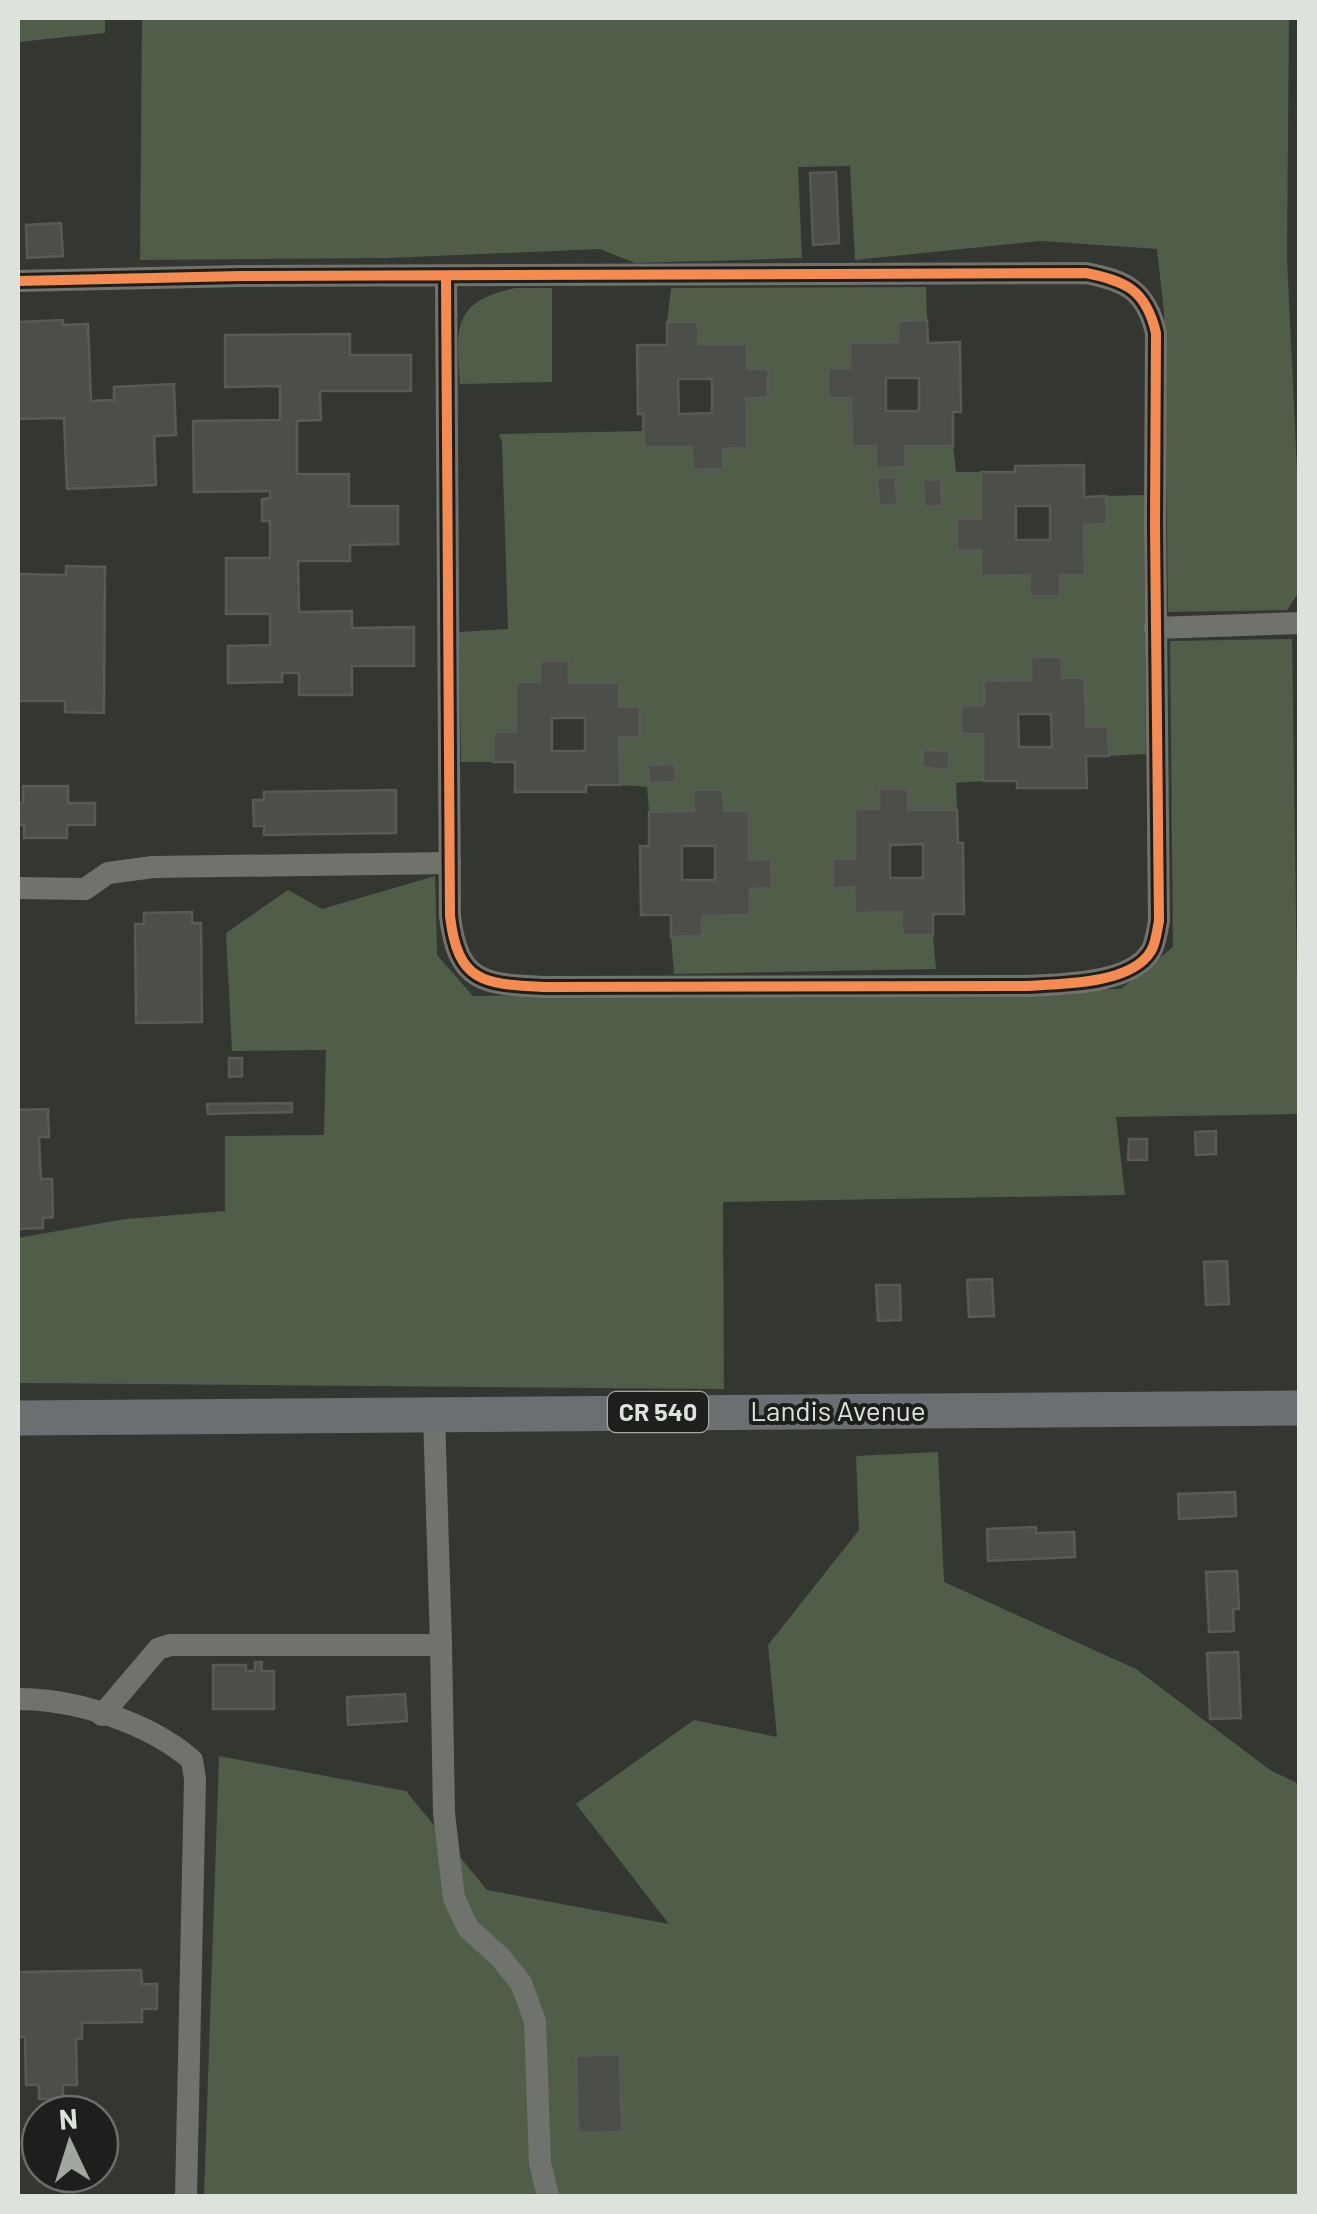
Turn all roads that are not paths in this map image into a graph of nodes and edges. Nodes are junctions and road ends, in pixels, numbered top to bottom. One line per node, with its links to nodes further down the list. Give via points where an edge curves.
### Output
1 (446, 276): 2 (street); 4 (street, via 1086,273 1122,280 1152,314 1156,333); 5 (street)
2 (18, 280)
3 (1300, 623): 4 (street)
4 (1155, 628): 5 (street, via 1159,921 1152,950 1120,974 1024,986 492,984 467,970 457,953)
5 (450, 864): 6 (street, via 151,867 108,873 84,889)
6 (18, 888)
7 (1300, 1408): 8 (main road, Landis Avenue / CR 540)
8 (434, 1414): 9 (main road, Landis Avenue / CR 540); 10 (street)
9 (18, 1418)
10 (440, 1645): 12 (street, via 170,1645 158,1648); 14 (street, via 444,1813 454,1898 468,1928 521,1983 536,2022 540,2162)
11 (18, 1698): 12 (street)
12 (102, 1715): 13 (street, via 173,1743 192,1760)
13 (186, 2196)
14 (548, 2196)

